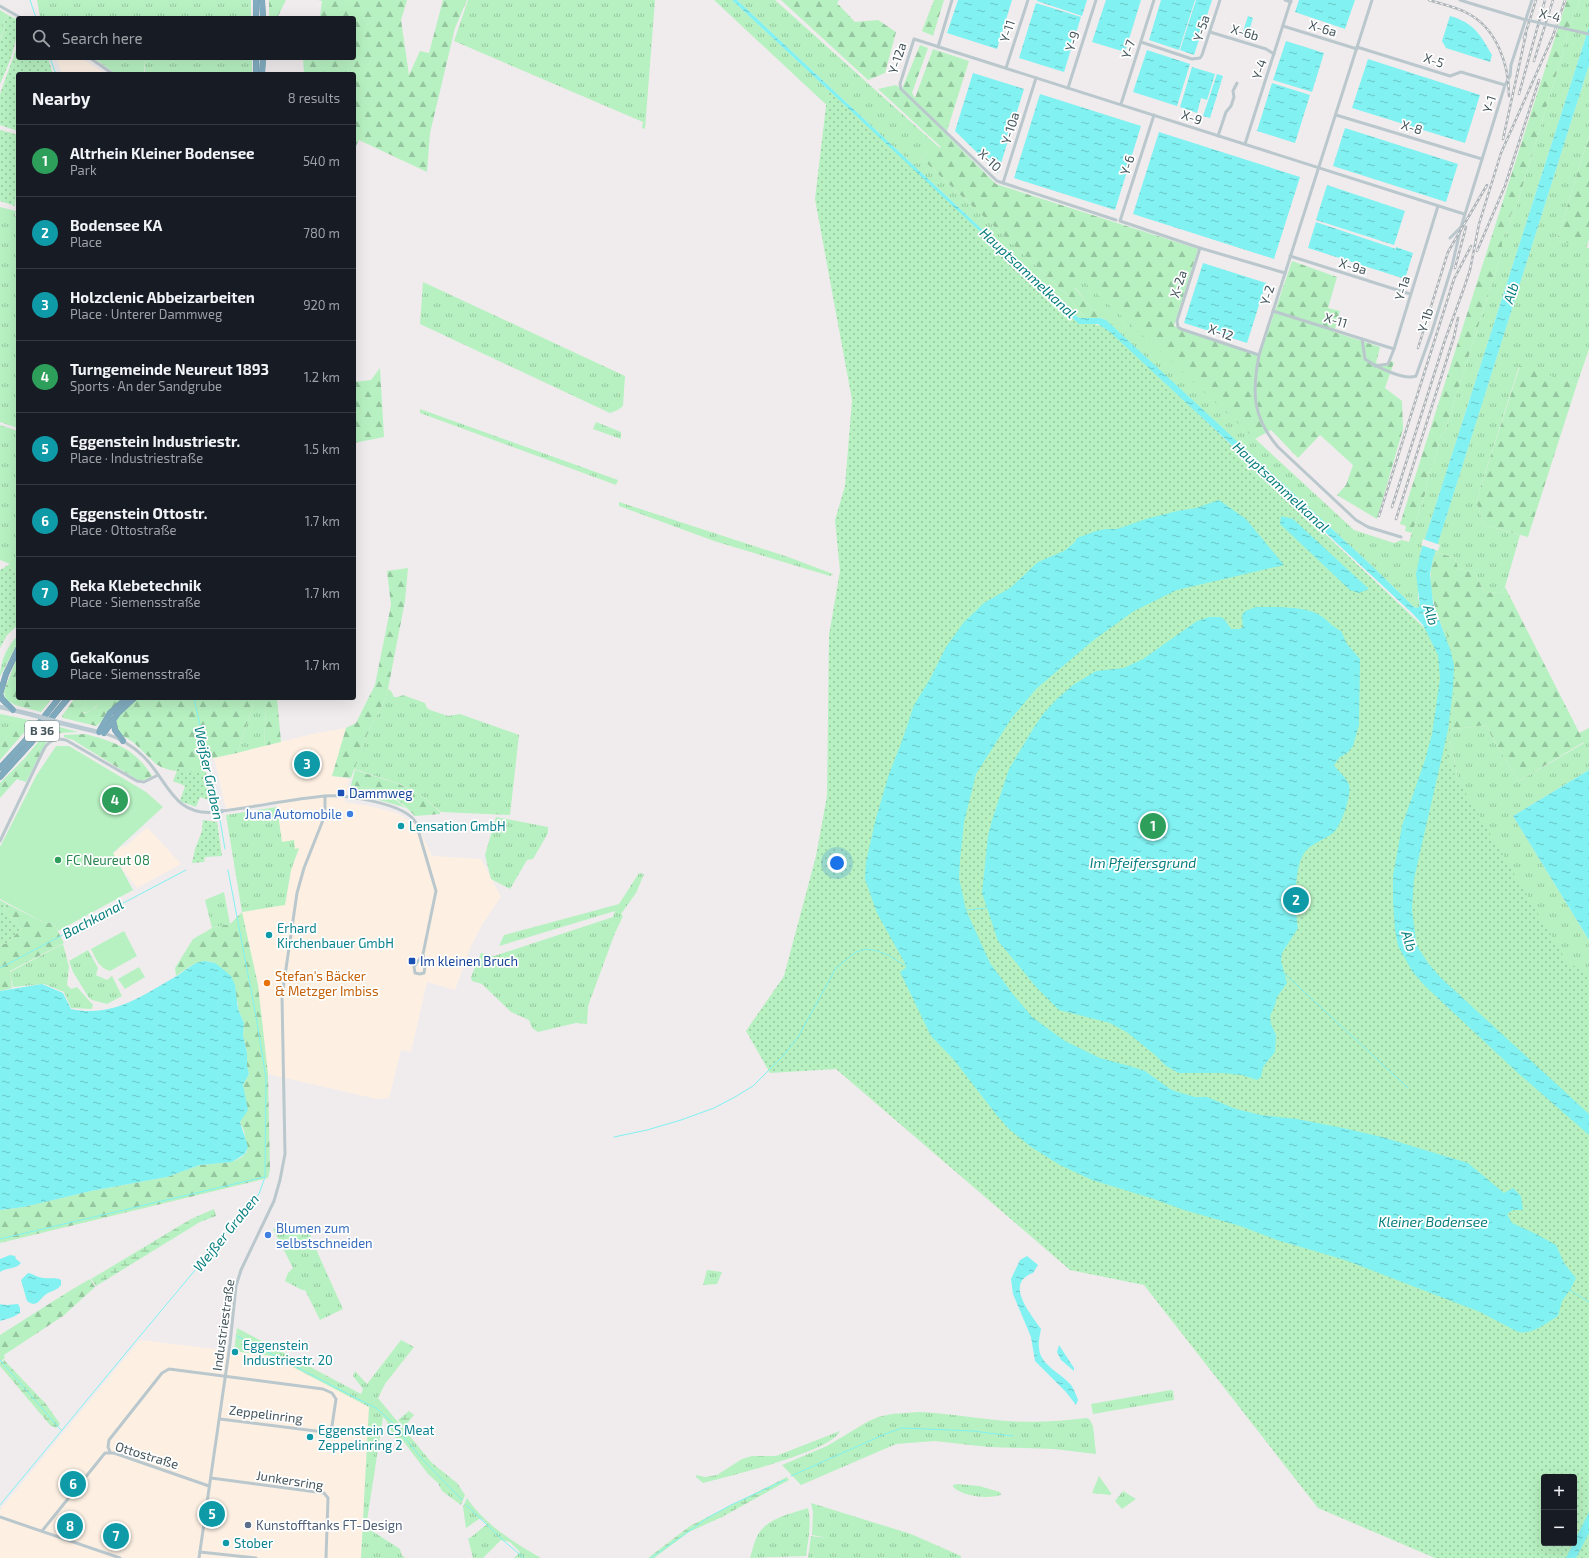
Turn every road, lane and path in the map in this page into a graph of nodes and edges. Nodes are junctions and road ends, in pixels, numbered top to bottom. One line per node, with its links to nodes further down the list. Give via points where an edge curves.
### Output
1 (256, 0): 15 (highway)
2 (262, 0): 16 (highway)
3 (952, 0): 22 (street)
4 (1028, 0): 28 (street, Y-11)
5 (1096, 0): 36 (street, Y-9)
6 (1154, 0): 21 (street, Y-7)
7 (1220, 0): 18 (street, Y-5a)
8 (1285, 0): 12 (street)
9 (1372, 0): 23 (street, Y-2)
10 (1460, 0): 19 (street, X-4, bridge, via 1523,19)
11 (1532, 0): 35 (street, Y-1, via 1511,65 1510,76)
12 (1291, 1): 17 (street, Y-4)
13 (0, 6): 14 (street)
14 (18, 16)
15 (256, 16)
16 (262, 16)
17 (1283, 26): 23 (street, X-6a); 24 (street, Y-4)
18 (1210, 32): 21 (street, Y-5a, via 1202,55 1197,59); 24 (street, X-6b, via 1266,49)
19 (1589, 34)
20 (914, 39): 22 (street, X-9); 34 (street, Y-12a)
21 (1141, 42): 37 (street, Y-7)
22 (938, 47): 28 (street, X-9)
23 (1357, 48): 35 (street, X-5, via 1450,76 1461,72); 39 (street, Y-2)
24 (1274, 54): 41 (street, Y-4)
25 (93, 60): 29 (street)
26 (256, 60): 30 (highway)
27 (262, 60): 31 (highway)
28 (1006, 68): 32 (street, X-9)
29 (110, 72)
30 (256, 72)
31 (262, 72)
32 (1036, 78): 36 (street, X-9); 44 (street, Y-10a)
33 (1237, 83): 40 (street, via 1231,106 1226,112)
34 (900, 84): 44 (street, X-10, via 901,89 997,181)
35 (1505, 85): 42 (street, Y-1)
36 (1068, 88): 37 (street, X-9)
37 (1121, 104): 38 (street, X-9)
38 (1154, 115): 40 (street, X-9); 50 (street, Y-6, via 1120,221)
39 (1336, 115): 42 (street, X-8); 43 (street, Y-2)
40 (1218, 136): 41 (street, X-9)
41 (1245, 144): 43 (street, X-9)
42 (1482, 158): 46 (street, Y-1)
43 (1318, 168): 45 (street, X-9); 51 (street, Y-2)
44 (1003, 183): 47 (street, X-10)
45 (1438, 206): 46 (street, X-9); 53 (street, Y-1a)
46 (1464, 214): 48 (street, Y-1b)
47 (1116, 220)
48 (1460, 227): 49 (street, Y-1b); 59 (street, Y-1b, via 1452,266 1418,374 1410,378)
49 (1450, 238)
50 (1200, 248): 52 (street); 55 (street, X-2a, via 1177,321)
51 (1290, 256): 52 (street, Y-2); 53 (street, X-9a)
52 (1285, 273): 54 (street, Y-2)
53 (1410, 294): 57 (street, Y-1a)
54 (1273, 311): 56 (street, X-11); 58 (street, Y-2)
55 (1178, 327): 58 (street, X-12)
56 (1362, 339): 57 (street, X-11); 59 (street, via 1365,358)
57 (1394, 349): 59 (street, Y-1a, via 1388,364)
58 (1259, 355): 60 (street, Y-2, via 1254,377 1255,400 1259,418 1270,437 1356,520 1368,527)
59 (1375, 366)
60 (1401, 537)
61 (16, 648): 63 (highway)
62 (16, 653): 64 (highway, B 36)
63 (0, 680)
64 (0, 694): 72 (highway, B 36)
65 (55, 700): 70 (highway, B 36)
66 (58, 700): 70 (highway, B 36)
67 (66, 700): 78 (highway, B 36)
68 (126, 700): 74 (highway, via 110,713)
69 (132, 700): 73 (highway)
70 (54, 705): 76 (highway, B 36)
71 (0, 707): 72 (main road)
72 (13, 710): 74 (main road, bridge)
73 (113, 720): 74 (highway); 75 (highway, via 115,730)
74 (101, 733): 75 (street)
75 (124, 741): 77 (street, via 144,757)
76 (0, 768)
77 (158, 775): 79 (street, via 183,805 201,812 219,812); 80 (street, via 144,782 137,781 66,740 54,740 44,749)
78 (0, 777)
79 (325, 796): 81 (street, via 355,798 393,806 404,810 414,819 436,888); 82 (street, Industriestraße, via 325,814 301,876 282,996 282,1169 274,1201 238,1277)
80 (0, 841)
81 (423, 954): 81 (street, via 414,967 415,973 424,973)
82 (226, 1376): 83 (street, Industriestraße); 83 (street, Zeppelinring, via 323,1389 329,1391 336,1399 332,1426 324,1432); 84 (street, via 173,1368 165,1370 109,1440)
83 (220, 1419): 85 (street, Industriestraße)
84 (110, 1452): 86 (street, Ottostraße); 88 (street, Ottostraße, via 105,1453)
85 (210, 1478): 86 (street, Industriestraße); 93 (street, Junkersring, via 327,1495)
86 (209, 1486): 89 (street, Industriestraße)
87 (0, 1517): 88 (street)
88 (42, 1531): 90 (street)
89 (200, 1552): 91 (street, Industriestraße); 92 (street)
90 (120, 1558)
91 (199, 1558)
92 (256, 1558)
93 (326, 1558)

